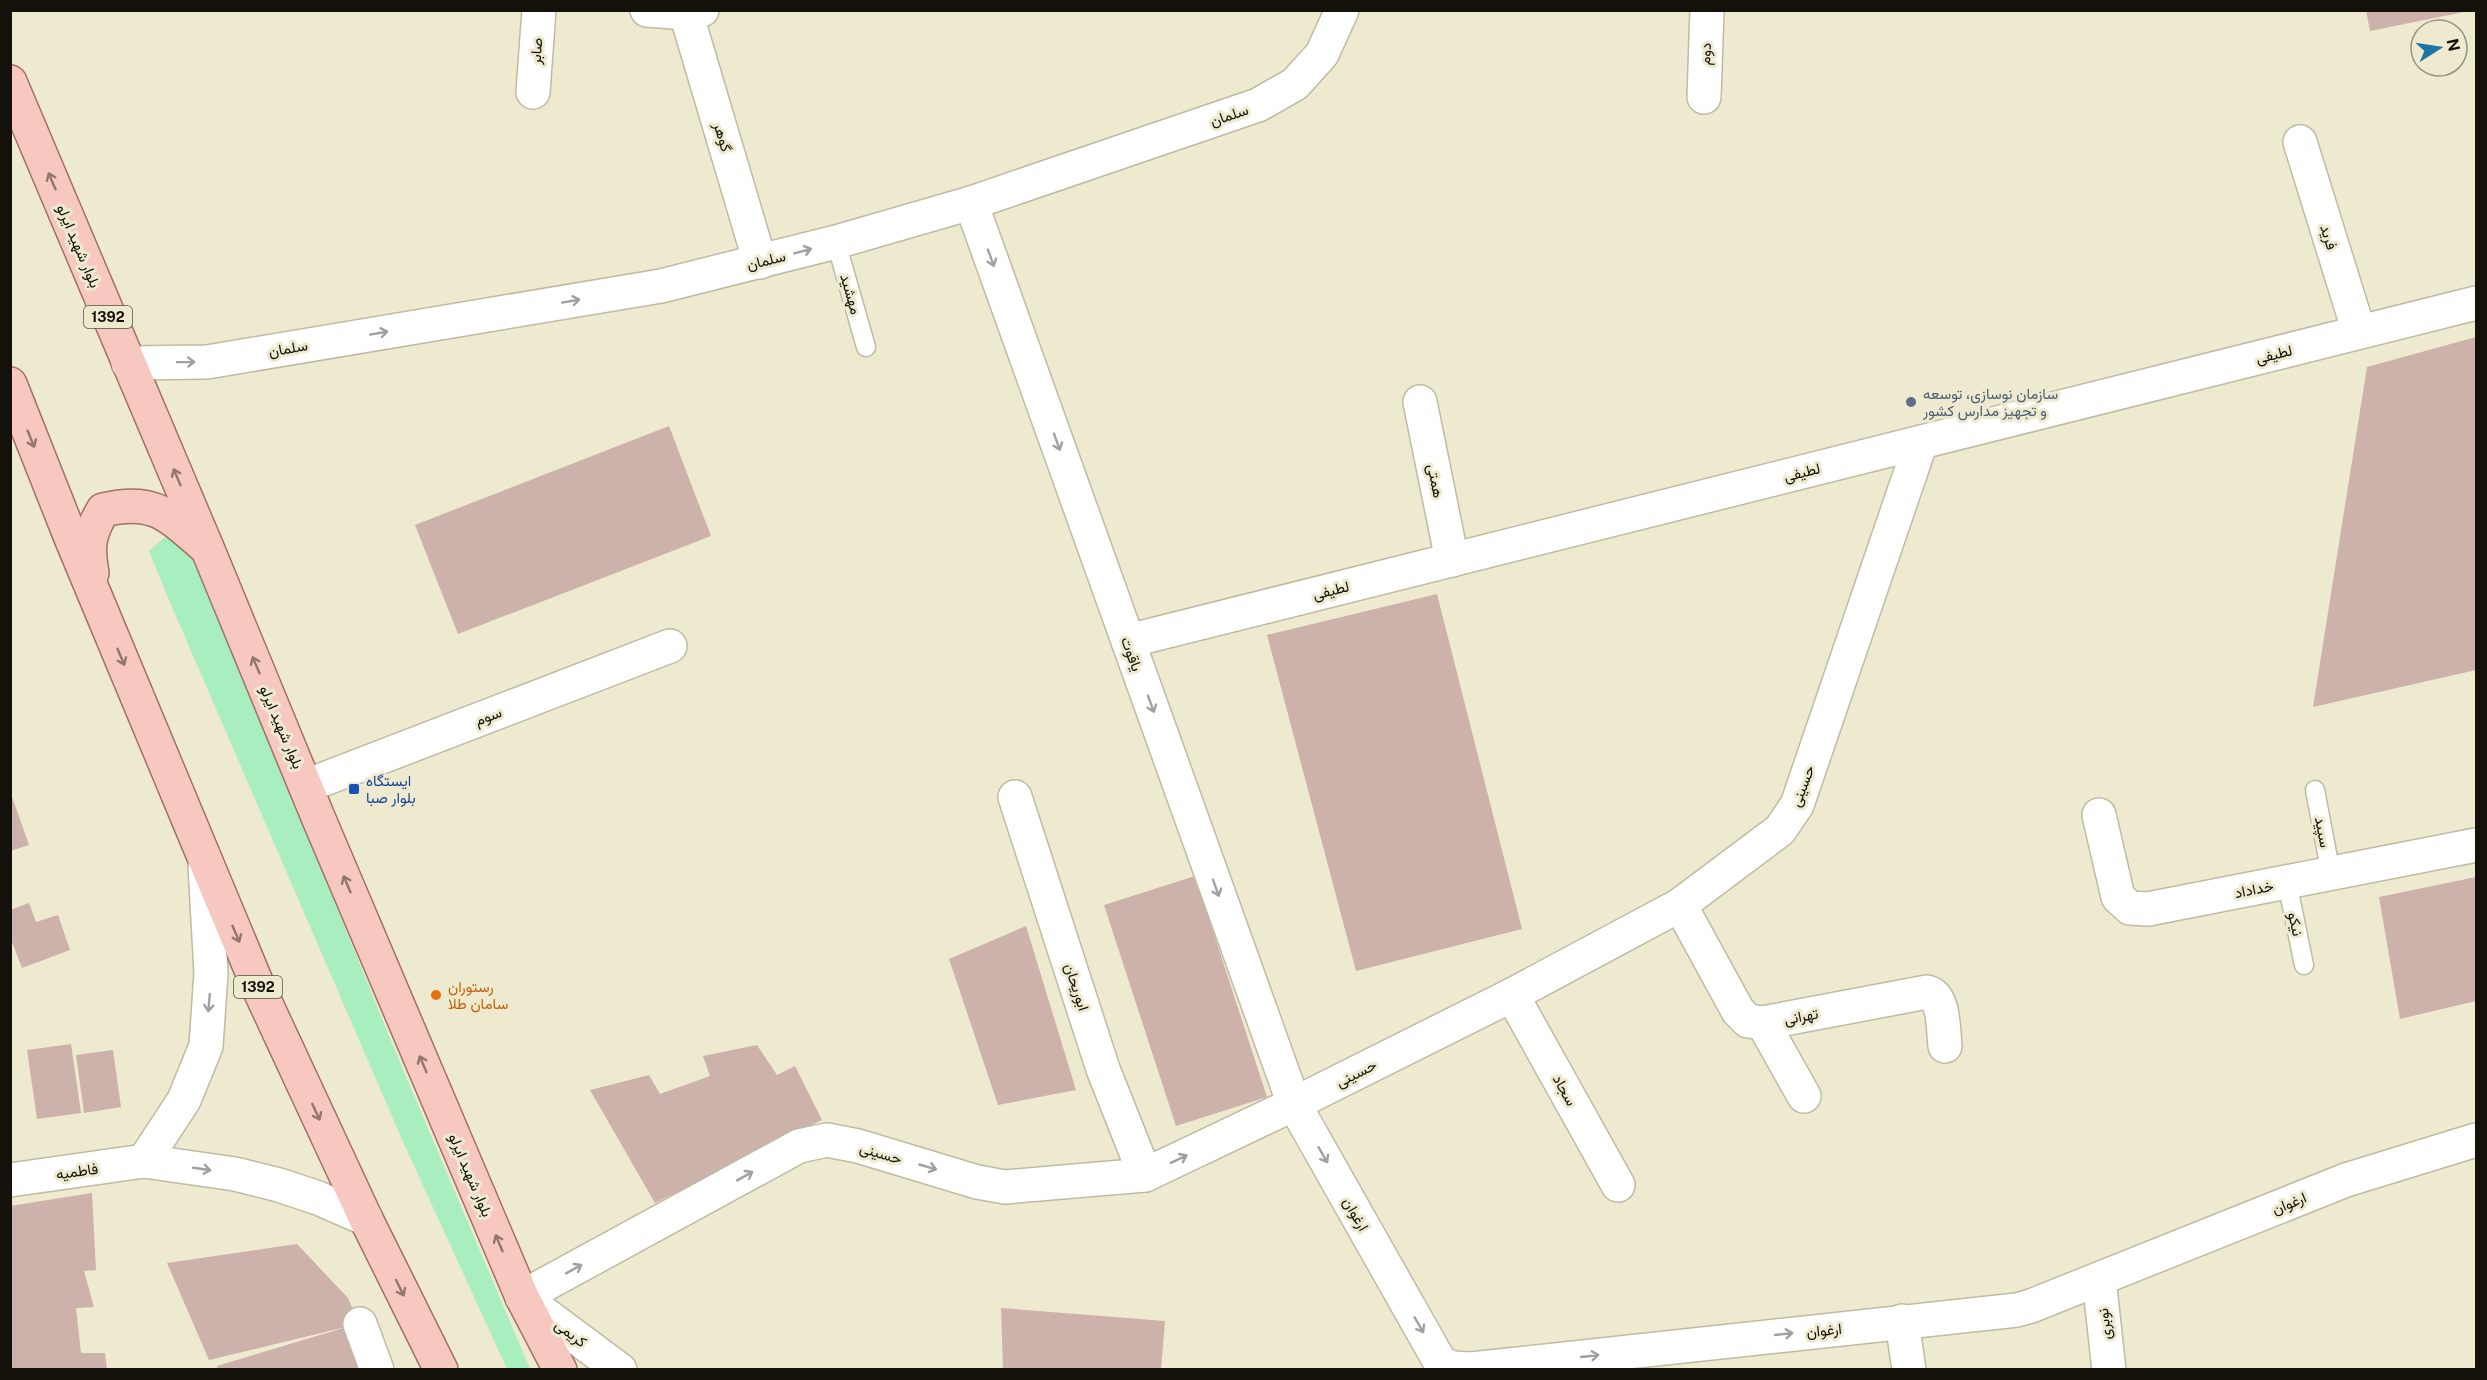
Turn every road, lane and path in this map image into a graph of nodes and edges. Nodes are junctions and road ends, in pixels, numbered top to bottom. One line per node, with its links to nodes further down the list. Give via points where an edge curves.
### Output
1 (538, 10): 7 (street, صابر)
2 (648, 10): 5 (street)
3 (1341, 10): 10 (street, سلمان, via 1322,54 1295,84 1258,105)
4 (1707, 10): 8 (street, دوم)
5 (694, 12): 12 (street, گوهر)
6 (10, 82): 16 (main road, بلوار شهید ایرلو / 1392, one-way to 6)
7 (533, 92)
8 (1704, 97)
9 (2300, 142): 14 (street, فرید)
10 (971, 203): 11 (street, سلمان); 23 (street, یاقوت, one-way to 23)
11 (836, 242): 12 (street, سلمان, one-way to 11); 15 (lane, مهشید)
12 (760, 262): 16 (street, سلمان, one-way to 12, via 207,362 661,286)
13 (2476, 303): 14 (street, لطیفی)
14 (2359, 332): 19 (street, لطیفی)
15 (866, 347)
16 (128, 363): 20 (main road, بلوار شهید ایرلو / 1392, one-way to 16)
17 (10, 384): 22 (main road, 1392, one-way to 22)
18 (1420, 402): 21 (street, همتی)
19 (1921, 442): 21 (street, لطیفی); 33 (street, حسینی, via 1797,805 1780,830)
20 (208, 550): 22 (main road, via 174,520 148,507 128,504 103,510 91,531 90,559); 25 (main road, بلوار شهید ایرلو / 1392, one-way to 20)
21 (1452, 560): 23 (street, لطیفی)
22 (98, 603): 30 (main road, 1392, one-way to 30)
23 (1128, 641): 39 (street, یاقوت, one-way to 39)
24 (669, 646): 25 (street, سوم)
25 (306, 786): 47 (main road, بلوار شهید ایرلو / 1392, one-way to 25)
26 (2315, 790): 31 (lane, سپید)
27 (1015, 797): 42 (street, ابوریحان, via 1103,1070)
28 (2099, 816): 32 (street, خداداد, via 2118,897 2130,908 2148,909)
29 (2476, 845): 31 (street, خداداد)
30 (205, 860): 41 (street, one-way to 41, via 211,974 206,1046 184,1100); 45 (main road, 1392, one-way to 45, via 260,991)
31 (2331, 873): 32 (street, خداداد)
32 (2287, 882): 34 (lane, نیکو)
33 (1680, 905): 35 (street, حسینی); 36 (street, تهرانی, via 1738,1011 1748,1021)
34 (2304, 965)
35 (1512, 995): 39 (street, حسینی); 44 (street, سجاد)
36 (1763, 1023): 37 (street, تهرانی, via 1927,992 1938,1000); 38 (street)
37 (1945, 1046)
38 (1804, 1096)
39 (1294, 1104): 42 (street, حسینی, one-way to 39); 48 (street, ارغوان, one-way to 48, via 1440,1362 1452,1368 1483,1368)
40 (2476, 1140): 46 (street, ارغوان, via 2346,1180)
41 (144, 1161): 43 (street, فاطمیه); 45 (street, فاطمیه, one-way to 45, via 235,1174 279,1185)
42 (1145, 1175): 47 (street, حسینی, one-way to 42, via 799,1146 827,1140 1005,1187)
43 (10, 1180)
44 (1618, 1185)
45 (366, 1219): 51 (main road, 1392, one-way to 51)
46 (2099, 1279): 48 (street, ارغوان, via 2017,1310); 55 (street, نوبری)
47 (522, 1297): 52 (main road, بلوار شهید ایرلو / 1392); 53 (street, کریمی)
48 (1902, 1321): 54 (street)
49 (360, 1324): 50 (street)
50 (377, 1370)
51 (441, 1370)
52 (560, 1370)
53 (620, 1370)
54 (1909, 1370)
55 (2109, 1370)

